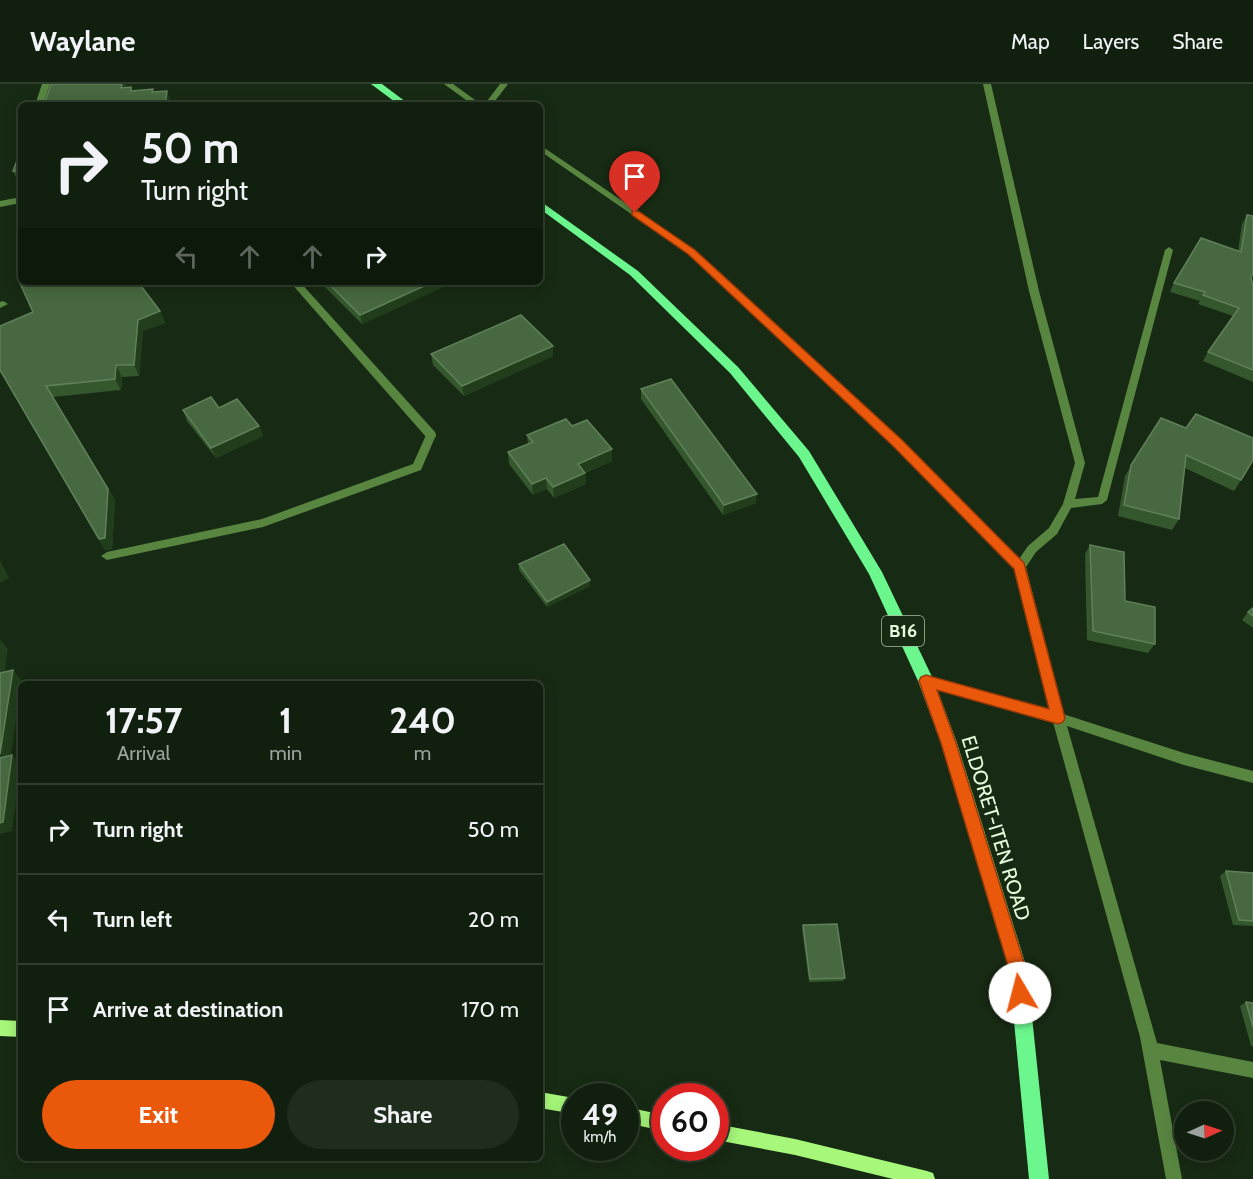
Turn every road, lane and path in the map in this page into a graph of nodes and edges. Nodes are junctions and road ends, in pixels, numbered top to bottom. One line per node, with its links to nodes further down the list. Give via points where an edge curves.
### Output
1 (46, 84): 6 (street)
2 (376, 84): 7 (main road)
3 (448, 84): 8 (street)
4 (504, 84): 9 (street)
5 (987, 84): 16 (street, via 1034,291 1080,463)
6 (40, 102)
7 (401, 102)
8 (474, 102)
9 (490, 102)
10 (543, 149): 18 (street, via 692,252 898,443)
11 (18, 201): 12 (street)
12 (0, 204)
13 (543, 206): 19 (main road, ELDORET-ITEN ROAD / B16, via 634,273 734,370 804,454 875,572)
14 (1169, 250): 16 (street, via 1102,500)
15 (298, 285): 17 (street, via 431,435 417,467 263,523)
16 (1068, 504): 18 (street, via 1053,531 1032,549)
17 (107, 556)
18 (1020, 567): 20 (street)
19 (926, 681): 20 (street); 30 (main road, ELDORET-ITEN ROAD / B16, via 949,743 1018,969)
20 (1058, 718): 21 (street); 24 (street)
21 (1253, 777)
22 (0, 1028): 23 (main road)
23 (18, 1029)
24 (1151, 1050): 25 (street); 31 (street)
25 (1253, 1070)
26 (543, 1101): 27 (main road)
27 (561, 1104)
28 (729, 1134): 29 (main road)
29 (927, 1179)
30 (1039, 1179)
31 (1174, 1179)

